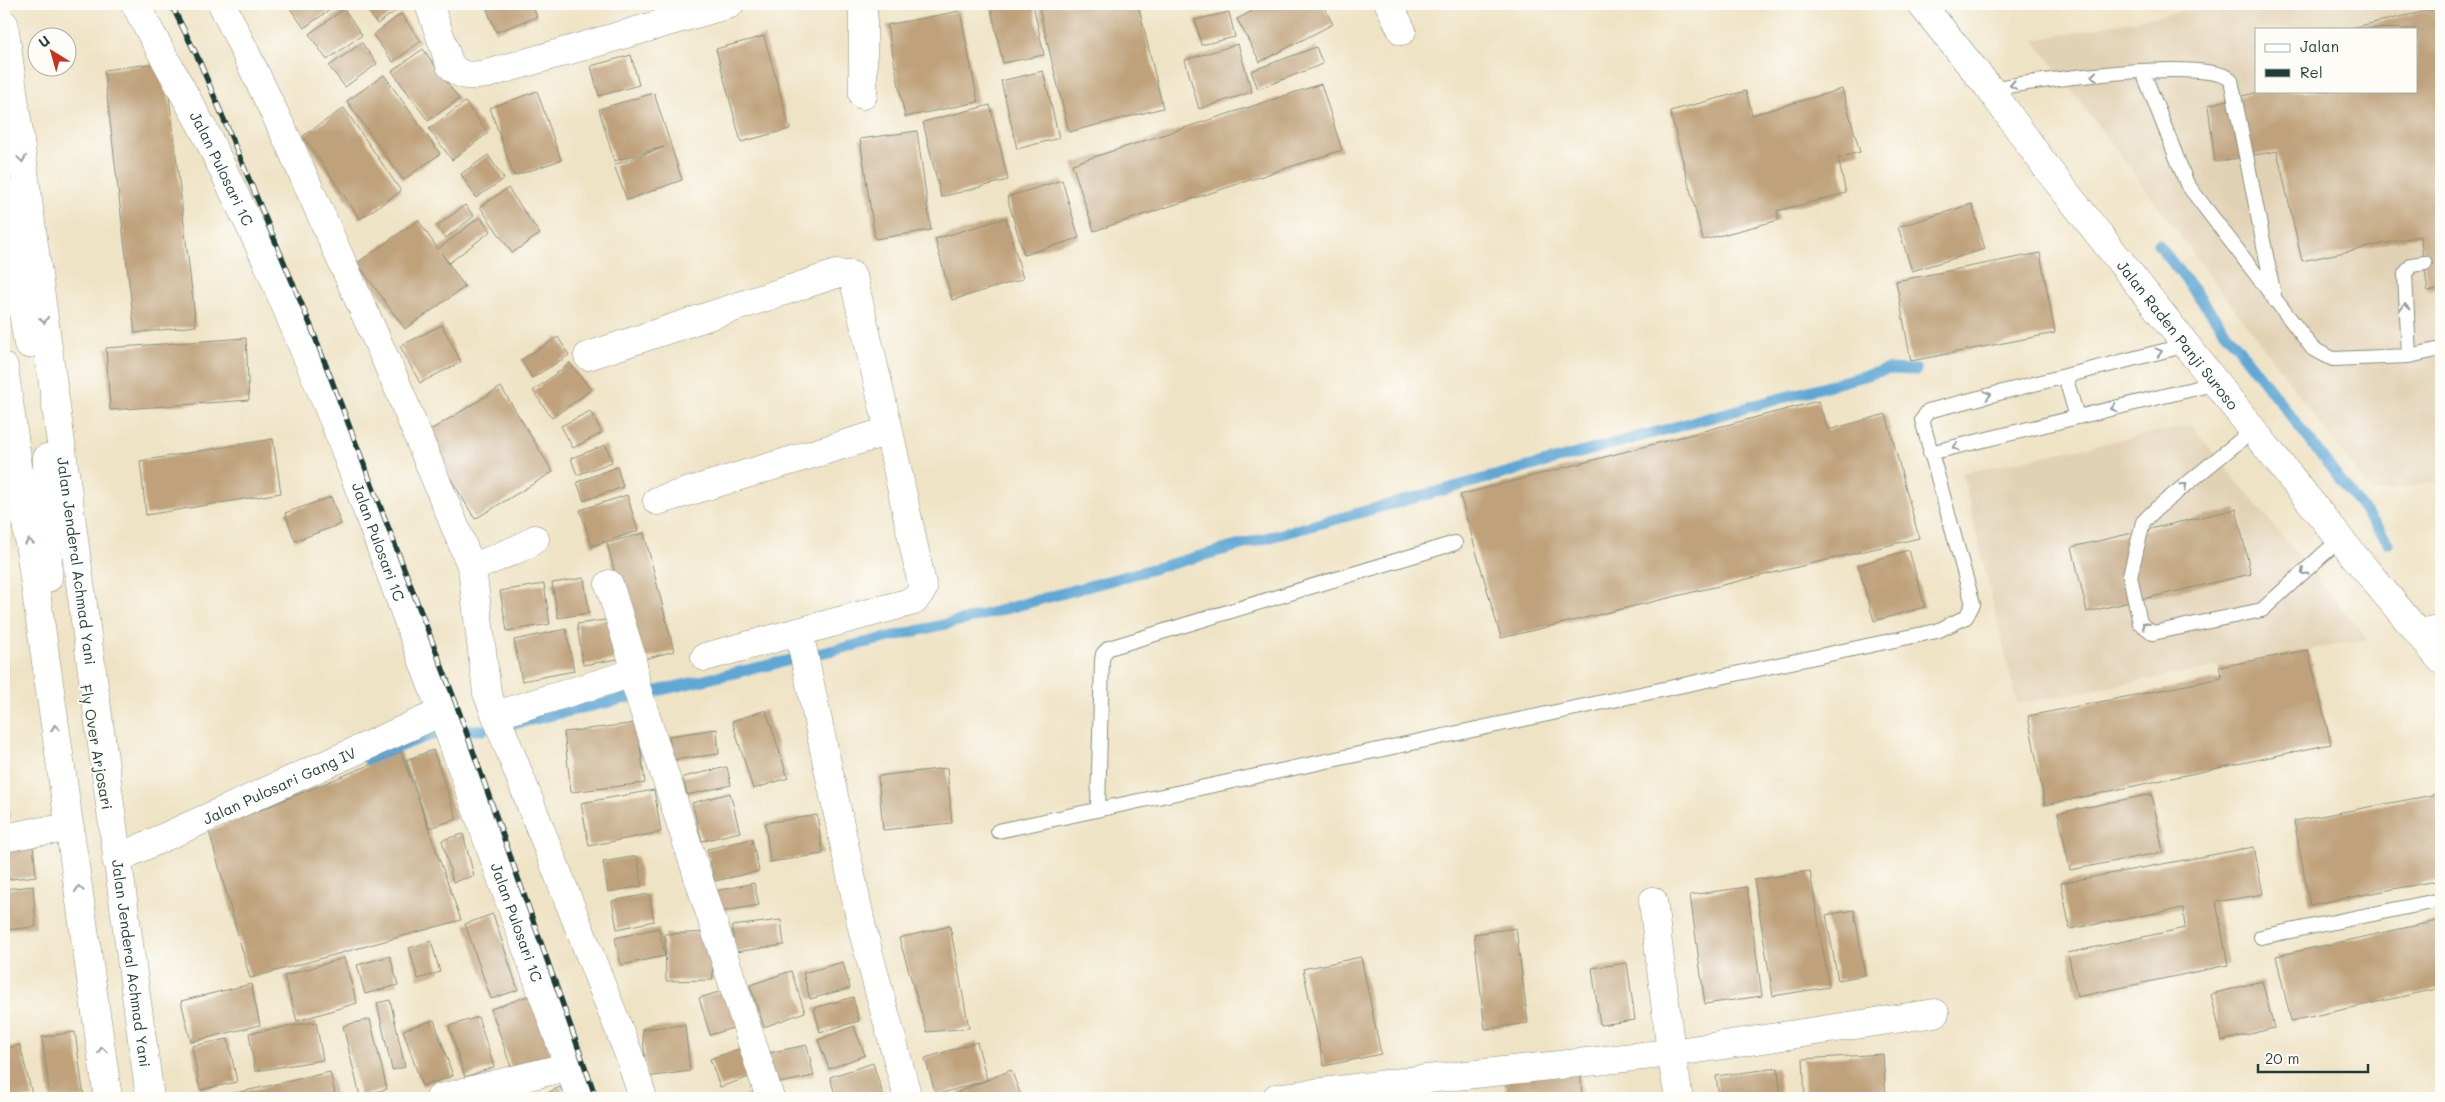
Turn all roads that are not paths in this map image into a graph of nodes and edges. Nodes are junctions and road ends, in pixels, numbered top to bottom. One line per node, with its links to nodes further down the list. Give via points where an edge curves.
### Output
1 (135, 4): 41 (main road, Jalan Pulosari 1C, via 205,132 268,264 336,426)
2 (222, 4): 32 (main road, via 288,141 392,374)
3 (429, 4): 4 (main road, via 450,65 456,72 468,76 487,74)
4 (730, 4)
5 (863, 4): 12 (main road)
6 (1389, 4): 9 (main road)
7 (1921, 4): 11 (main road, Jalan Raden Panji Suroso)
8 (4, 24): 46 (main road, Jalan Jenderal Achmad Yani, one-way to 46)
9 (1402, 31)
10 (2143, 72): 11 (lane, one-way to 11, via 2036,81); 15 (lane, via 2187,184); 15 (lane, via 2187,70 2224,73 2231,80)
11 (1990, 89): 16 (main road, Jalan Raden Panji Suroso, via 2049,171)
12 (863, 95)
13 (4, 192): 27 (main road, Fly Over Arjosari)
14 (2424, 263): 19 (lane, one-way to 14, via 2404,274 2412,265)
15 (2275, 301): 19 (lane, via 2313,349 2333,359)
16 (2187, 345): 21 (lane, one-way to 16); 22 (main road, Jalan Raden Panji Suroso)
17 (2441, 349): 19 (lane)
18 (588, 356): 25 (main road, via 844,273 850,275 856,289)
19 (2409, 356)
20 (4, 367): 39 (main road, one-way to 20)
21 (2065, 376): 23 (lane); 26 (lane, one-way to 21, via 1922,420 1928,411)
22 (2217, 383): 23 (lane, one-way to 23); 24 (main road, Jalan Raden Panji Suroso)
23 (2076, 417): 26 (lane, one-way to 26)
24 (2253, 430): 30 (main road, Jalan Raden Panji Suroso); 30 (lane, one-way to 24, via 2262,610 2153,634 2140,623 2130,576 2143,522)
25 (889, 431): 28 (main road); 35 (main road, via 923,589 914,601)
26 (1930, 453): 42 (lane, via 1973,604 1966,617 1937,630)
27 (47, 458): 39 (main road, Fly Over Arjosari); 46 (main road, Fly Over Arjosari)
28 (656, 501)
29 (535, 539): 32 (main road)
30 (2340, 539): 34 (main road, Jalan Raden Panji Suroso)
31 (1456, 543): 42 (lane, via 1109,648 1102,661)
32 (472, 568): 40 (main road, via 488,693)
33 (609, 584): 38 (main road, via 632,658)
34 (2431, 631): 37 (main road, Jalan Raden Panji Suroso)
35 (803, 651): 36 (main road); 60 (main road, via 863,932)
36 (705, 656)
37 (2441, 660)
38 (638, 690): 40 (main road); 59 (main road)
39 (49, 694): 43 (main road, one-way to 39)
40 (496, 715): 58 (main road)
41 (447, 727): 46 (main road, Jalan Pulosari Gang IV); 52 (main road, Jalan Pulosari 1C)
42 (1098, 808): 44 (lane)
43 (70, 828): 45 (main road); 55 (main road, one-way to 43)
44 (998, 831)
45 (4, 838)
46 (116, 859): 56 (main road, Jalan Jenderal Achmad Yani)
47 (2441, 900): 49 (lane)
48 (1653, 901): 51 (main road)
49 (2261, 937)
50 (1935, 1014): 51 (main road)
51 (1671, 1053): 53 (main road); 62 (main road)
52 (570, 1066): 54 (main road); 57 (main road, Jalan Pulosari 1C)
53 (1420, 1089): 61 (main road)
54 (450, 1097)
55 (108, 1098)
56 (150, 1098)
57 (580, 1098)
58 (643, 1098)
59 (770, 1098)
60 (908, 1098)
61 (1276, 1098)
62 (1679, 1098)

